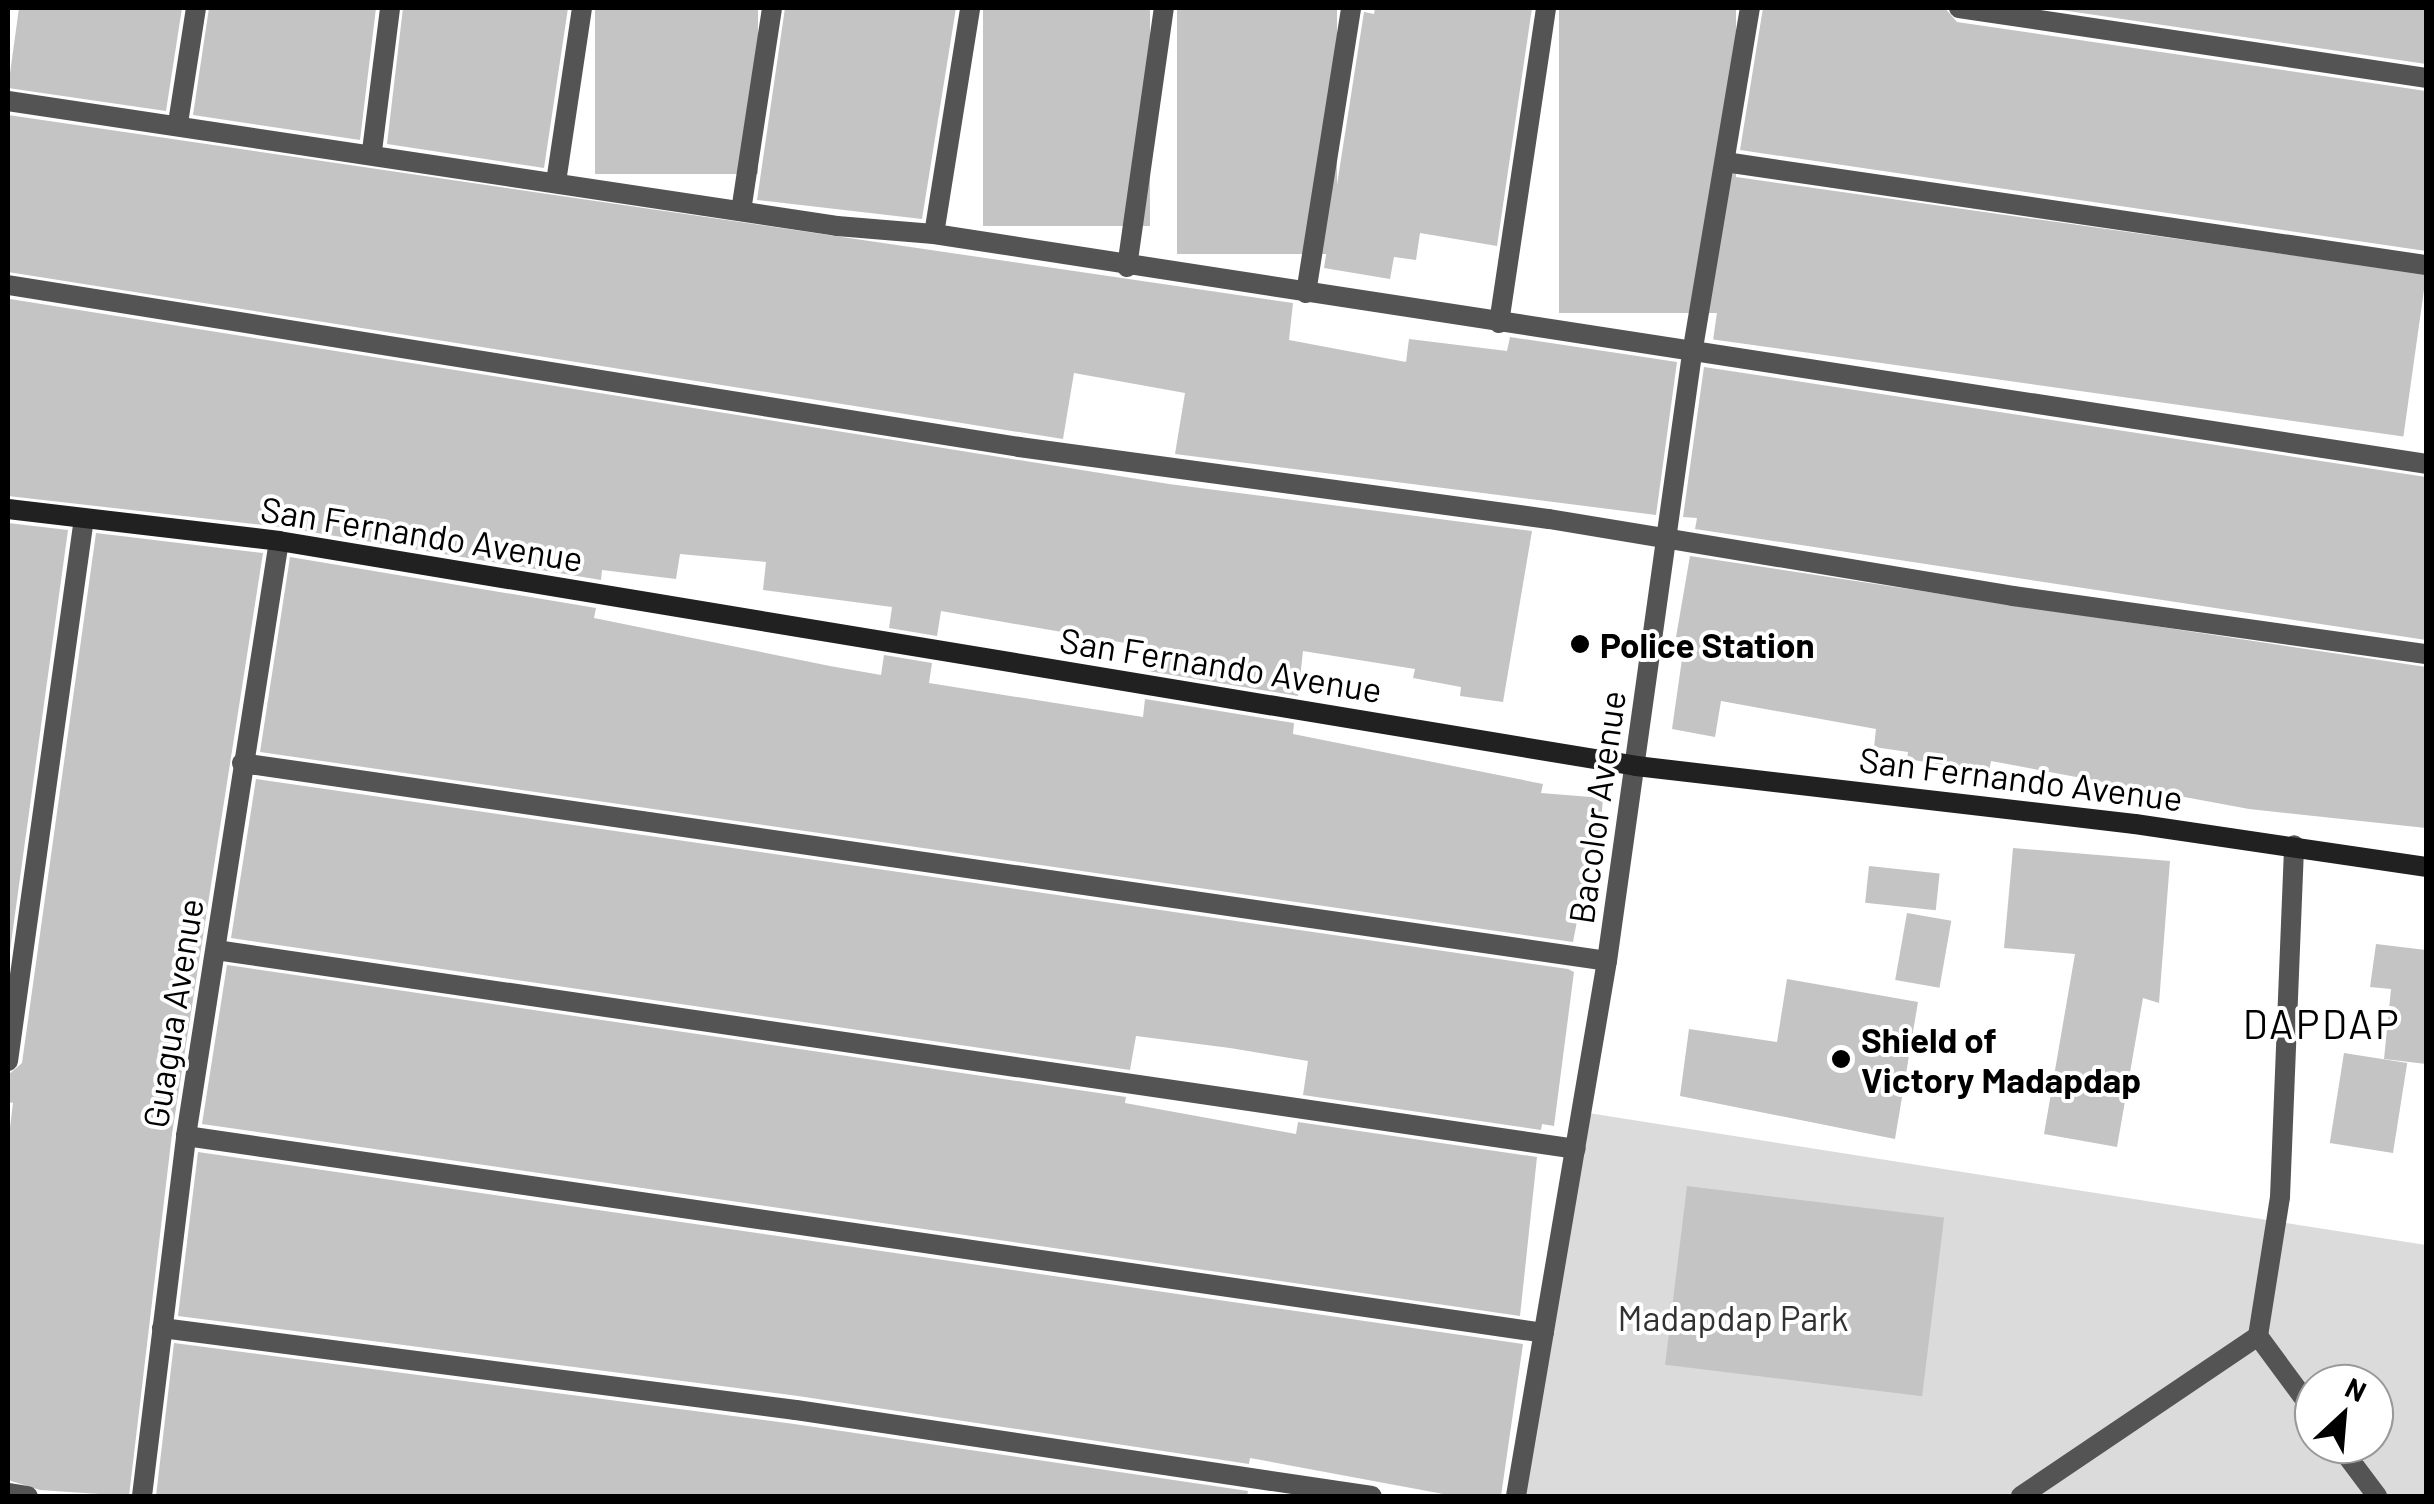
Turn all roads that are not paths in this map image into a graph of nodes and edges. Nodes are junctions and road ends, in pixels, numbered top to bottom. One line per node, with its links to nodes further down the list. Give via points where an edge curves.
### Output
1 (196, 8): 13 (street)
2 (390, 8): 14 (street)
3 (582, 8): 16 (street)
4 (772, 8): 17 (street)
5 (970, 8): 18 (street)
6 (1164, 8): 20 (street)
7 (1351, 8): 22 (street)
8 (1546, 8): 23 (street)
9 (1750, 8): 15 (street, Bacolor Avenue)
10 (1959, 8): 11 (street)
11 (2426, 78)
12 (8, 101): 13 (street)
13 (178, 123): 14 (street)
14 (372, 151): 16 (street)
15 (1725, 162): 19 (street); 24 (street, Bacolor Avenue)
16 (556, 182): 17 (street)
17 (741, 211): 18 (street)
18 (934, 234): 20 (street)
19 (2426, 265)
20 (1127, 266): 22 (street)
21 (8, 285): 28 (street, via 999,444)
22 (1306, 293): 23 (street)
23 (1499, 323): 24 (street)
24 (1692, 354): 25 (street); 28 (street, Bacolor Avenue)
25 (2426, 464)
26 (8, 509): 27 (main road, San Fernando Avenue)
27 (84, 518): 29 (main road, San Fernando Avenue); 37 (street)
28 (1665, 540): 30 (street); 32 (street, Bacolor Avenue)
29 (279, 541): 31 (street, Guagua Avenue); 32 (main road, San Fernando Avenue)
30 (2426, 654)
31 (242, 763): 35 (street, Guagua Avenue); 36 (street)
32 (1636, 766): 33 (main road, San Fernando Avenue); 36 (street, Bacolor Avenue)
33 (2294, 846): 34 (main road, San Fernando Avenue); 42 (street, via 2280,1197)
34 (2426, 867)
35 (216, 950): 38 (street, Guagua Avenue); 39 (street)
36 (1607, 961): 39 (street, Bacolor Avenue)
37 (8, 1061)
38 (186, 1136): 40 (street, Guagua Avenue); 41 (street)
39 (1576, 1149): 41 (street, Bacolor Avenue)
40 (162, 1328): 47 (street, Guagua Avenue); 48 (street, via 796,1410)
41 (1544, 1333): 49 (street, Bacolor Avenue)
42 (2258, 1336): 43 (street); 50 (street)
43 (2294, 1385)
44 (2353, 1464): 51 (street)
45 (8, 1493): 46 (street)
46 (28, 1496)
47 (142, 1496)
48 (1372, 1496)
49 (1516, 1496)
50 (2021, 1496)
51 (2377, 1496)

